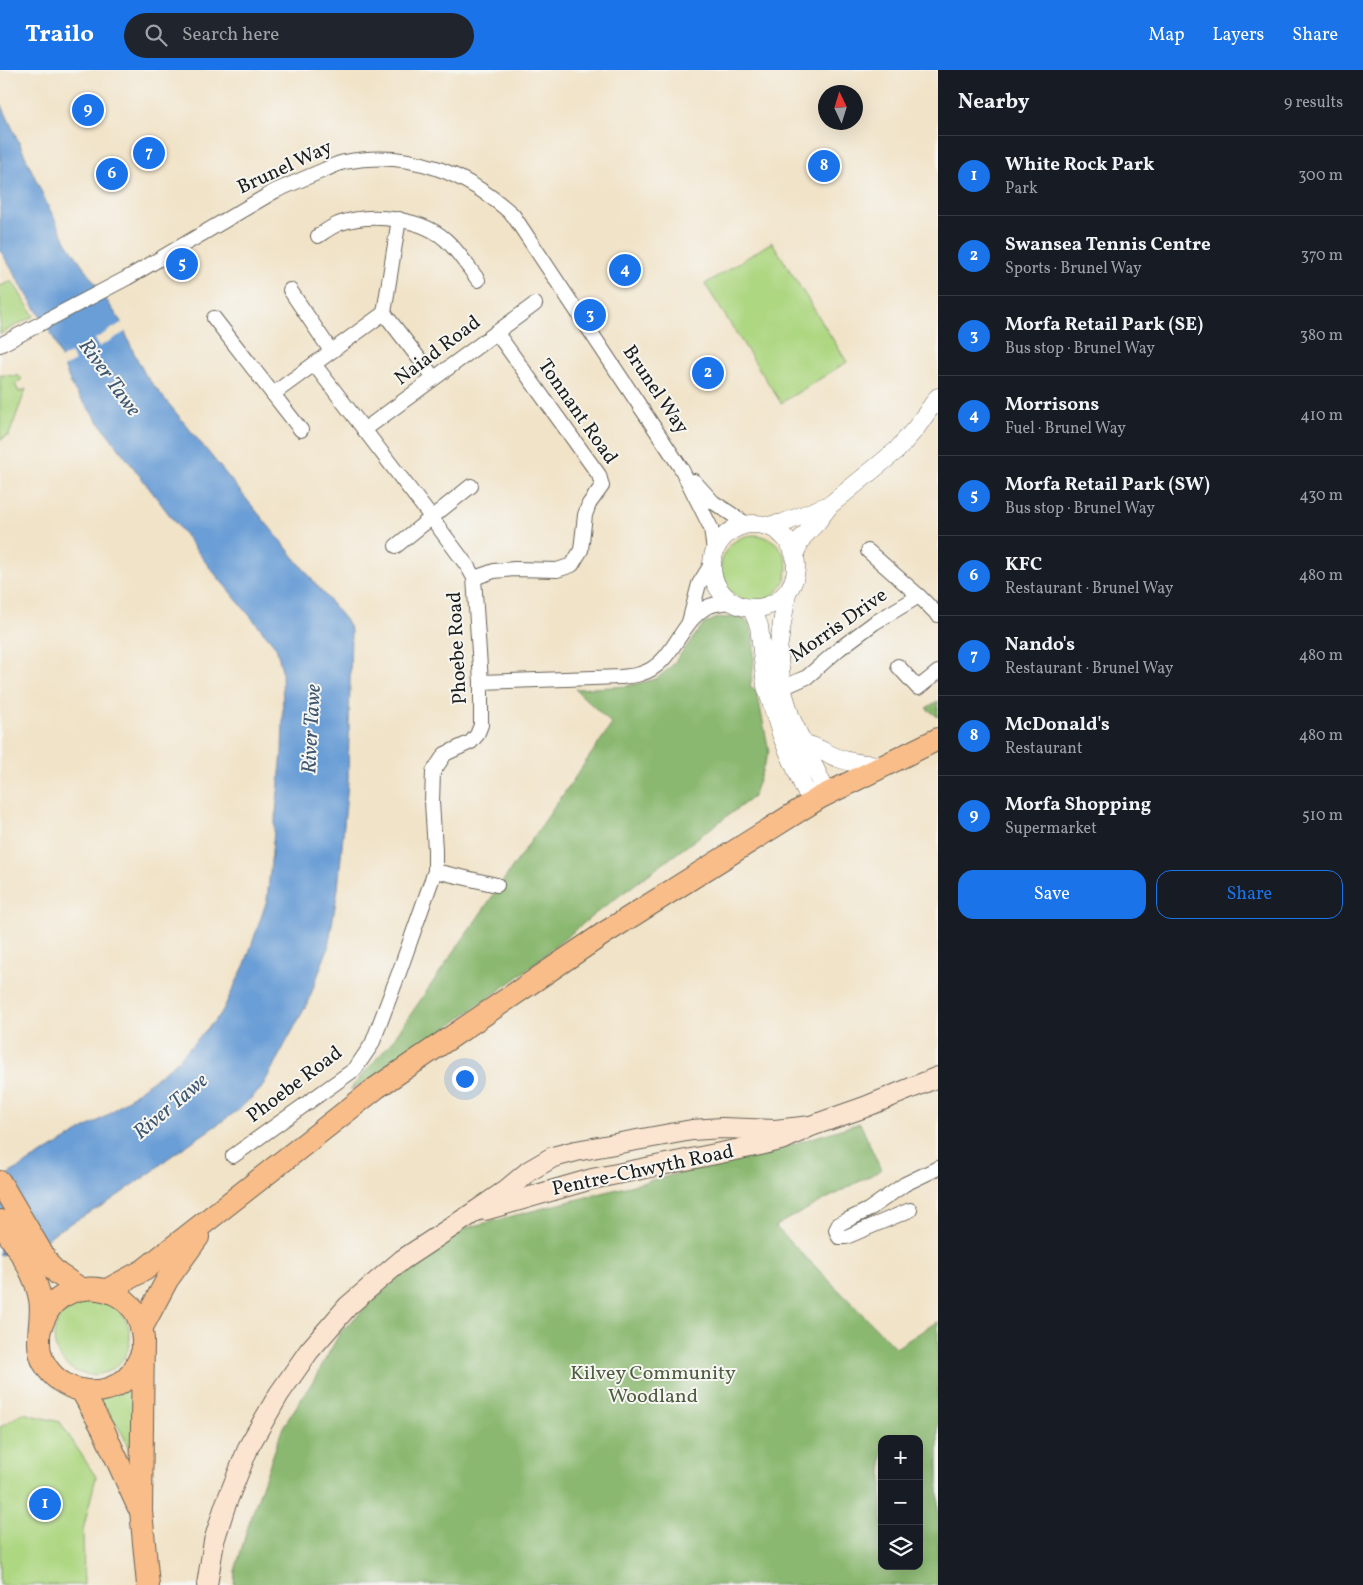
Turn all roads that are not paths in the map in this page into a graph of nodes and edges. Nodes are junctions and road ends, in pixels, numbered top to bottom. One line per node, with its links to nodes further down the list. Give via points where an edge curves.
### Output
1 (399, 219): 2 (street, via 360,219 337,224); 3 (street, via 431,231 449,243); 6 (street)
2 (318, 236)
3 (478, 280)
4 (290, 290): 10 (street)
5 (535, 304): 8 (street, Naiad Road)
6 (384, 313): 10 (street); 12 (street)
7 (214, 318): 13 (street)
8 (496, 332): 12 (street, Naiad Road); 27 (street, Tonnant Road, via 599,475 602,486 584,515 581,550 572,565 557,570 494,571)
9 (0, 345): 17 (street, Brunel Way, via 128,278 275,191 344,162 404,159 457,177 496,200 513,215)
10 (331, 352): 11 (street)
11 (314, 364): 13 (street); 16 (street, Phoebe Road)
12 (434, 378): 16 (street, Naiad Road)
13 (272, 394): 15 (street)
14 (938, 397): 19 (street, via 897,450)
15 (301, 430)
16 (364, 430): 20 (street, Phoebe Road)
17 (681, 468): 21 (street, Brunel Way, via 713,502); 26 (street, Brunel Way, via 711,528)
18 (471, 486): 20 (street)
19 (830, 505): 22 (street); 25 (street, via 802,538)
20 (431, 517): 23 (street); 27 (street, Phoebe Road)
21 (748, 525): 22 (street); 26 (street, via 728,533 720,541)
22 (766, 526): 25 (street, via 778,531)
23 (396, 546)
24 (868, 551): 29 (street, Morris Drive)
25 (795, 553): 28 (street, via 797,567)
26 (713, 557): 30 (street, via 716,585); 33 (street, via 699,584)
27 (474, 578): 36 (street, Phoebe Road)
28 (787, 593): 31 (street, via 778,602); 37 (street, via 778,649)
29 (919, 596): 32 (street, Morris Drive); 37 (street, Morris Drive, via 874,623 807,677)
30 (732, 602): 31 (street); 33 (street, via 706,608)
31 (752, 609): 41 (street, via 759,626 766,686 782,737 805,790)
32 (938, 615)
33 (689, 622): 36 (street, via 666,657 640,674)
34 (898, 666): 35 (street, via 918,688)
35 (938, 672)
36 (482, 682): 42 (street, Phoebe Road, via 481,725 477,735 471,742 445,754 433,772)
37 (782, 688): 39 (street, via 790,718)
38 (938, 739): 40 (main road)
39 (802, 743): 40 (street, via 840,759); 41 (street, via 822,783)
40 (885, 765): 41 (main road)
41 (819, 798): 51 (main road, via 603,934 376,1088)
42 (435, 871): 43 (street); 46 (street, Phoebe Road, via 372,1044 355,1069)
43 (497, 885)
44 (938, 1077): 45 (main road, Pentre-Chwyth Road)
45 (812, 1126): 50 (main road, Pentre-Chwyth Road, via 784,1139 592,1179); 50 (main road, Pentre-Chwyth Road, via 775,1130 692,1130 576,1151 553,1158 529,1171)
46 (233, 1156)
47 (938, 1168): 49 (street, via 839,1224 836,1230 839,1237 846,1237)
48 (0, 1182): 53 (main road)
49 (910, 1210)
50 (473, 1213): 62 (main road, Pentre-Chwyth Road, via 402,1260 348,1306 304,1358 249,1446 214,1542)
51 (212, 1218): 55 (main road, via 144,1270); 56 (main road, via 167,1280)
52 (0, 1221): 53 (main road)
53 (41, 1270): 54 (main road, via 58,1274); 57 (main road)
54 (81, 1288): 55 (main road); 57 (main road, via 54,1303)
55 (106, 1290): 56 (main road, via 122,1298)
56 (142, 1327): 58 (main road)
57 (40, 1329): 59 (main road, via 43,1362 66,1386)
58 (142, 1352): 59 (main road, via 136,1366 113,1387 98,1392); 60 (main road)
59 (82, 1391): 60 (main road)
60 (140, 1511): 61 (main road)
61 (148, 1585)
62 (207, 1585)

